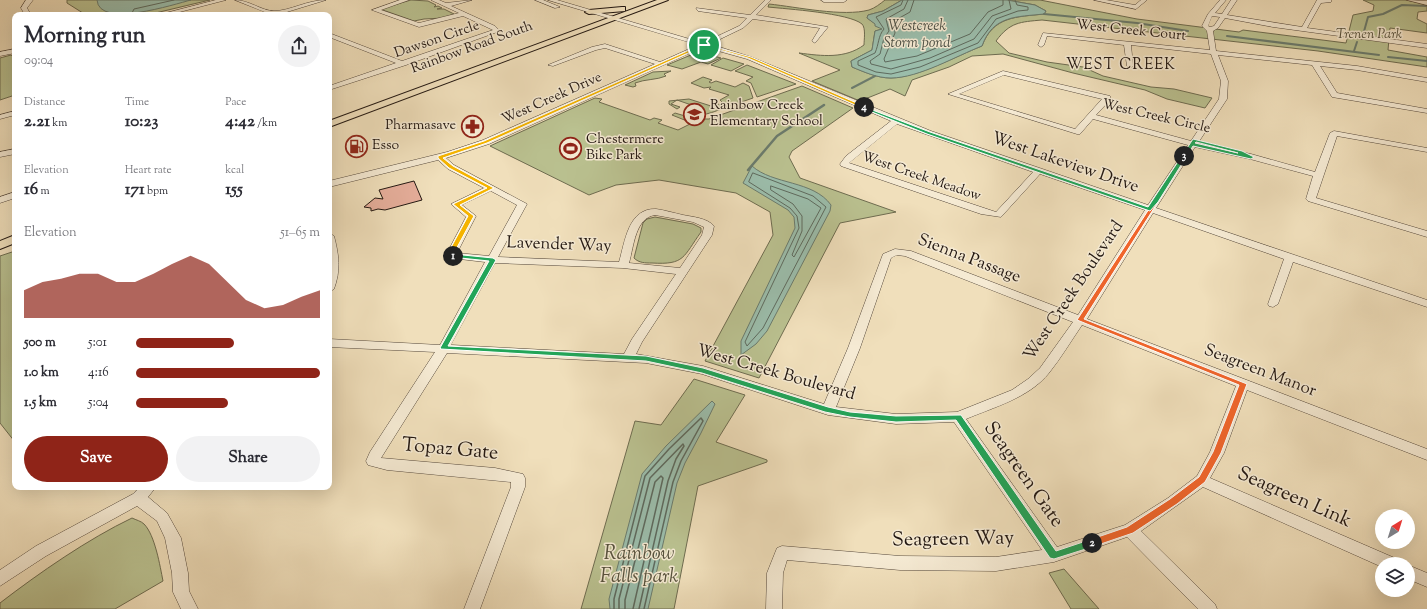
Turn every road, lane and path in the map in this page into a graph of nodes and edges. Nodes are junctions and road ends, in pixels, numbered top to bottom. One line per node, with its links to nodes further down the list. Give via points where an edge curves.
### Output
1 (30, 0): 26 (street, via 24,8)
2 (223, 0): 27 (street)
3 (238, 0): 28 (street)
4 (323, 0): 29 (street)
5 (406, 0): 31 (street, via 375,10 419,25)
6 (434, 0): 23 (street, Dawson Circle)
7 (468, 0): 23 (street, Dawson Circle)
8 (538, 0): 35 (street, West Lakeview Drive)
9 (551, 0): 30 (street, West Lakeview Drive)
10 (648, 0): 24 (main road)
11 (664, 0): 35 (main road)
12 (768, 0): 33 (street, West Creek Drive)
13 (824, 0): 14 (street)
14 (844, 0)
15 (1097, 0): 16 (street, via 1136,7)
16 (1144, 0)
17 (1214, 0): 19 (street)
18 (1410, 0): 22 (street)
19 (1222, 1): 21 (street); 32 (street)
20 (1329, 1): 37 (street, via 1319,1)
21 (1233, 2): 34 (street)
22 (1427, 3)
23 (446, 5): 31 (street, Dawson Circle)
24 (624, 8): 30 (main road); 35 (main road, Rainbow Road South)
25 (698, 9): 33 (street)
26 (26, 12)
27 (173, 12)
28 (270, 12)
29 (282, 12)
30 (589, 12): 35 (street, West Lakeview Drive)
31 (463, 14): 49 (street, Dawson Circle, via 497,30)
32 (1211, 14): 34 (street); 38 (street, West Creek Boulevard, via 1205,26)
33 (751, 16): 41 (street, via 825,27); 44 (street, West Creek Drive, via 741,27)
34 (1222, 16): 37 (street); 38 (street, via 1216,27)
35 (605, 19): 36 (street, West Lakeview Drive); 39 (main road); 44 (street, West Lakeview Drive); 58 (main road, Rainbow Road South)
36 (622, 26): 39 (main road, via 606,26); 44 (street, West Lakeview Drive)
37 (1304, 28): 45 (street)
38 (1210, 30): 47 (street, West Creek Boulevard)
39 (575, 33): 62 (main road, Rainbow Road South)
40 (332, 36): 49 (street)
41 (815, 41)
42 (1127, 42): 43 (street, West Creek Court, via 1045,34); 47 (street, West Creek Court); 53 (street)
43 (1041, 45)
44 (701, 46): 50 (street, West Creek Drive); 61 (street, West Lakeview Drive, via 766,65)
45 (1427, 46)
46 (12, 52): 48 (street)
47 (1214, 52): 51 (street, West Creek Court); 63 (street, West Creek Boulevard, via 1227,88 1223,99)
48 (0, 54)
49 (404, 64): 55 (street, Dawson Circle)
50 (661, 64): 52 (street, via 605,46); 67 (street, West Creek Drive, via 486,142)
51 (1315, 64): 54 (street, West Creek Court); 56 (street, via 1335,95)
52 (551, 65)
53 (1130, 66)
54 (1427, 80)
55 (332, 87)
56 (1427, 111)
57 (12, 115): 60 (street)
58 (332, 115)
59 (1092, 116): 59 (street, via 1107,98 1003,73 952,94 1077,132); 63 (street, West Creek Circle)
60 (0, 117)
61 (896, 121): 68 (street, West Lakeview Drive); 68 (street, West Creek Meadow, via 844,164 998,215)
62 (332, 123)
63 (1194, 142): 69 (street, West Creek Circle); 74 (street, West Creek Boulevard)
64 (1427, 150): 69 (street, via 1334,133)
65 (12, 152): 66 (street)
66 (0, 155)
67 (440, 157): 70 (street, West Creek Drive); 71 (street, via 451,167)
68 (1038, 171): 74 (street, West Lakeview Drive)
69 (1318, 175): 76 (street, via 1311,199)
70 (332, 183)
71 (491, 188): 82 (street, via 522,204); 82 (street, Lavender Way, via 456,204 471,216 451,256)
72 (12, 196): 73 (street)
73 (0, 200)
74 (1150, 210): 81 (street, West Lakeview Drive); 88 (street, West Creek Boulevard)
75 (12, 232): 77 (main road)
76 (1427, 234)
77 (0, 236)
78 (12, 240): 79 (main road)
79 (0, 245)
80 (332, 247): 85 (street, via 335,274)
81 (1290, 257): 86 (street); 87 (street, West Lakeview Drive)
82 (493, 260): 83 (street, Lavender Way); 90 (street)
83 (622, 265): 84 (street, Lavender Way); 84 (street, Lavender Way, via 638,219 644,214 655,212 696,220 709,226 707,235)
84 (682, 271): 91 (street, Lavender Way)
85 (332, 282)
86 (1273, 304)
87 (1427, 304)
88 (1080, 320): 92 (street, Seagreen Manor); 93 (street, Sienna Passage, via 907,253 895,252 887,256 854,348); 94 (street, West Creek Boulevard, via 1051,362 1032,382 1005,399)
89 (332, 343): 90 (street, West Creek Boulevard)
90 (444, 348): 91 (street, West Creek Boulevard); 105 (street, Topaz Gate, via 373,461 387,465 518,478 518,487)
91 (629, 357): 93 (street, West Creek Boulevard, via 703,370)
92 (1243, 384): 95 (street, Seagreen Manor); 96 (street, Seagreen Way, via 1217,453)
93 (828, 410): 94 (street, West Creek Boulevard, via 873,418)
94 (958, 417): 99 (street, Seagreen Gate)
95 (1427, 455)
96 (1202, 480): 98 (street, Seagreen Way, via 1174,502); 100 (street, Seagreen Link)
97 (143, 492): 102 (street, via 41,551); 104 (street, via 162,517 173,538 181,592)
98 (1130, 530): 99 (street, Seagreen Way); 107 (street)
99 (1054, 555): 106 (street, Seagreen Way, via 996,564 908,563 782,553 775,573)
100 (1375, 557)
101 (1415, 575): 103 (street)
102 (0, 579)
103 (1427, 580)
104 (190, 609)
105 (472, 609)
106 (774, 609)
107 (1209, 609)

